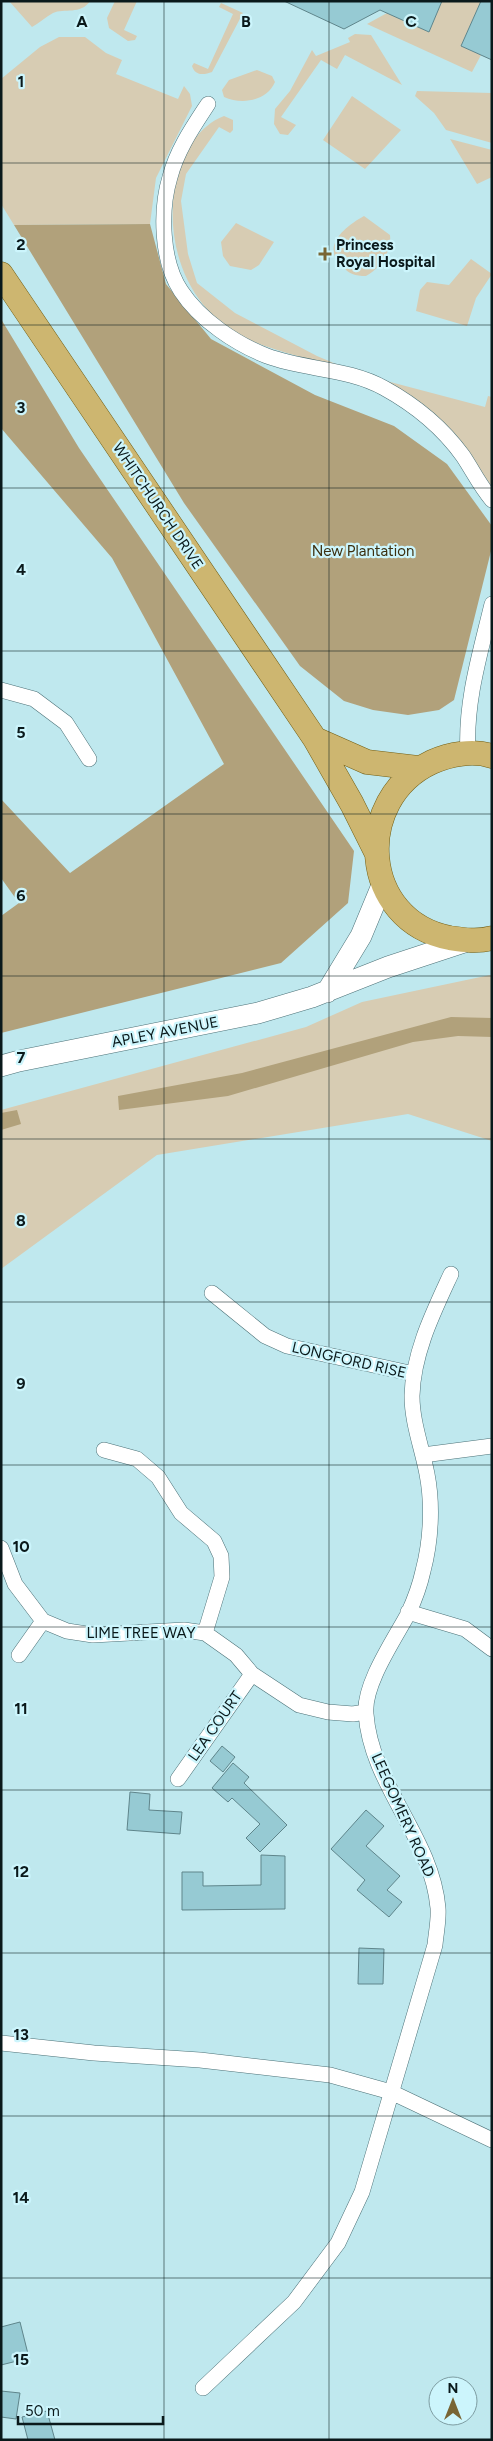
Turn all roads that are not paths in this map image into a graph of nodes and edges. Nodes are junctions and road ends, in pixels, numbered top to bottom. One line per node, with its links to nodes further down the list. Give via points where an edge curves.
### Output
1 (208, 104): 3 (street, via 177,155 165,205 167,246 180,291 197,311 243,345 269,356 359,377 407,401 444,433)
2 (1, 274): 6 (main road, WHITCHURCH DRIVE)
3 (492, 500)
4 (492, 604): 7 (street, via 472,685)
5 (1, 690): 9 (street, via 34,699 66,724)
6 (315, 739): 10 (main road, WHITCHURCH DRIVE, via 367,762); 11 (main road, WHITCHURCH DRIVE)
7 (468, 753): 8 (main road, WHITCHURCH DRIVE); 10 (main road, WHITCHURCH DRIVE, via 442,758)
8 (492, 756)
9 (89, 759)
10 (418, 768): 11 (main road, WHITCHURCH DRIVE, via 400,784 386,805 378,828)
11 (376, 852): 12 (main road, WHITCHURCH DRIVE)
12 (383, 883): 14 (main road, WHITCHURCH DRIVE, via 396,906 416,924 440,936); 15 (street, via 361,936)
13 (492, 938): 14 (main road, WHITCHURCH DRIVE)
14 (467, 941): 15 (street, APLEY AVENUE, via 388,967)
15 (327, 992): 16 (street, APLEY AVENUE, via 258,1013)
16 (1, 1066)
17 (450, 1274): 19 (street, via 430,1318)
18 (212, 1293): 19 (street, LONGFORD RISE, via 265,1336 287,1346)
19 (414, 1374): 22 (street, via 413,1406)
20 (492, 1446): 22 (street)
21 (104, 1450): 26 (street, via 137,1459 158,1477 181,1513 214,1541 221,1556 222,1577)
22 (423, 1455): 24 (street, via 428,1476 430,1534 423,1572)
23 (1, 1548): 25 (street, via 15,1584)
24 (408, 1612): 27 (street, via 465,1629); 30 (street, via 371,1686)
25 (43, 1621): 26 (street, LIME TREE WAY, via 67,1631 94,1635 184,1630); 28 (street)
26 (205, 1633): 29 (street, LIME TREE WAY, via 236,1655)
27 (492, 1649)
28 (19, 1654)
29 (252, 1674): 30 (street, LIME TREE WAY, via 299,1705 328,1712); 31 (street, LEA COURT)
30 (365, 1712): 33 (street, LEEGOMERY ROAD, via 383,1778 422,1851 438,1908 435,1945)
31 (178, 1779)
32 (1, 2043): 33 (street, via 287,2069 330,2075)
33 (391, 2092): 34 (street); 35 (street, LEEGOMERY ROAD, via 362,2192 338,2243 294,2302)
34 (492, 2140)
35 (202, 2388)

